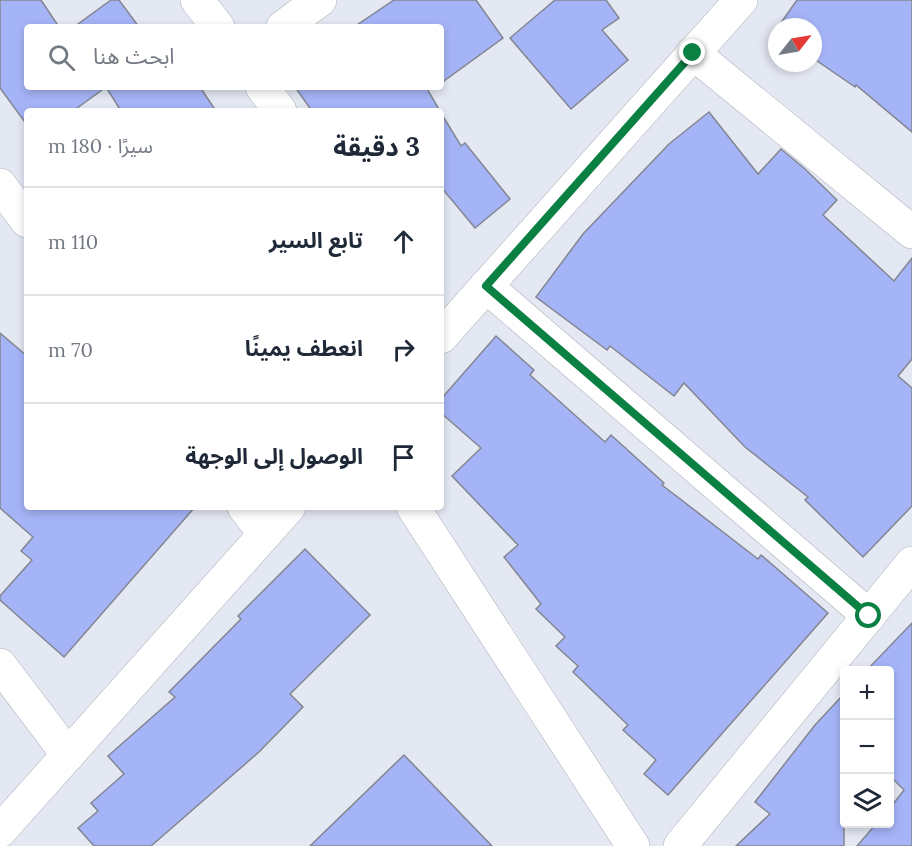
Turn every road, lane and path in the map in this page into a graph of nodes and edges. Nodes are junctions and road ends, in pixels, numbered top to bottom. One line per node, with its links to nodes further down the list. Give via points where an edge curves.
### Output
1 (197, 0): 4 (street)
2 (320, 0): 5 (street)
3 (741, 0): 6 (street)
4 (216, 24)
5 (287, 24)
6 (693, 53): 11 (street); 12 (street)
7 (264, 90): 8 (street)
8 (278, 108)
9 (0, 185): 10 (street)
10 (24, 217)
11 (912, 232)
12 (486, 286): 13 (street); 19 (street)
13 (444, 332)
14 (246, 510): 17 (street)
15 (286, 510): 17 (street)
16 (415, 510): 23 (street)
17 (265, 534): 21 (street)
18 (912, 563): 19 (street)
19 (869, 616): 24 (street)
20 (0, 665): 21 (street)
21 (68, 755): 22 (street)
22 (0, 831)
23 (633, 846)
24 (680, 846)

